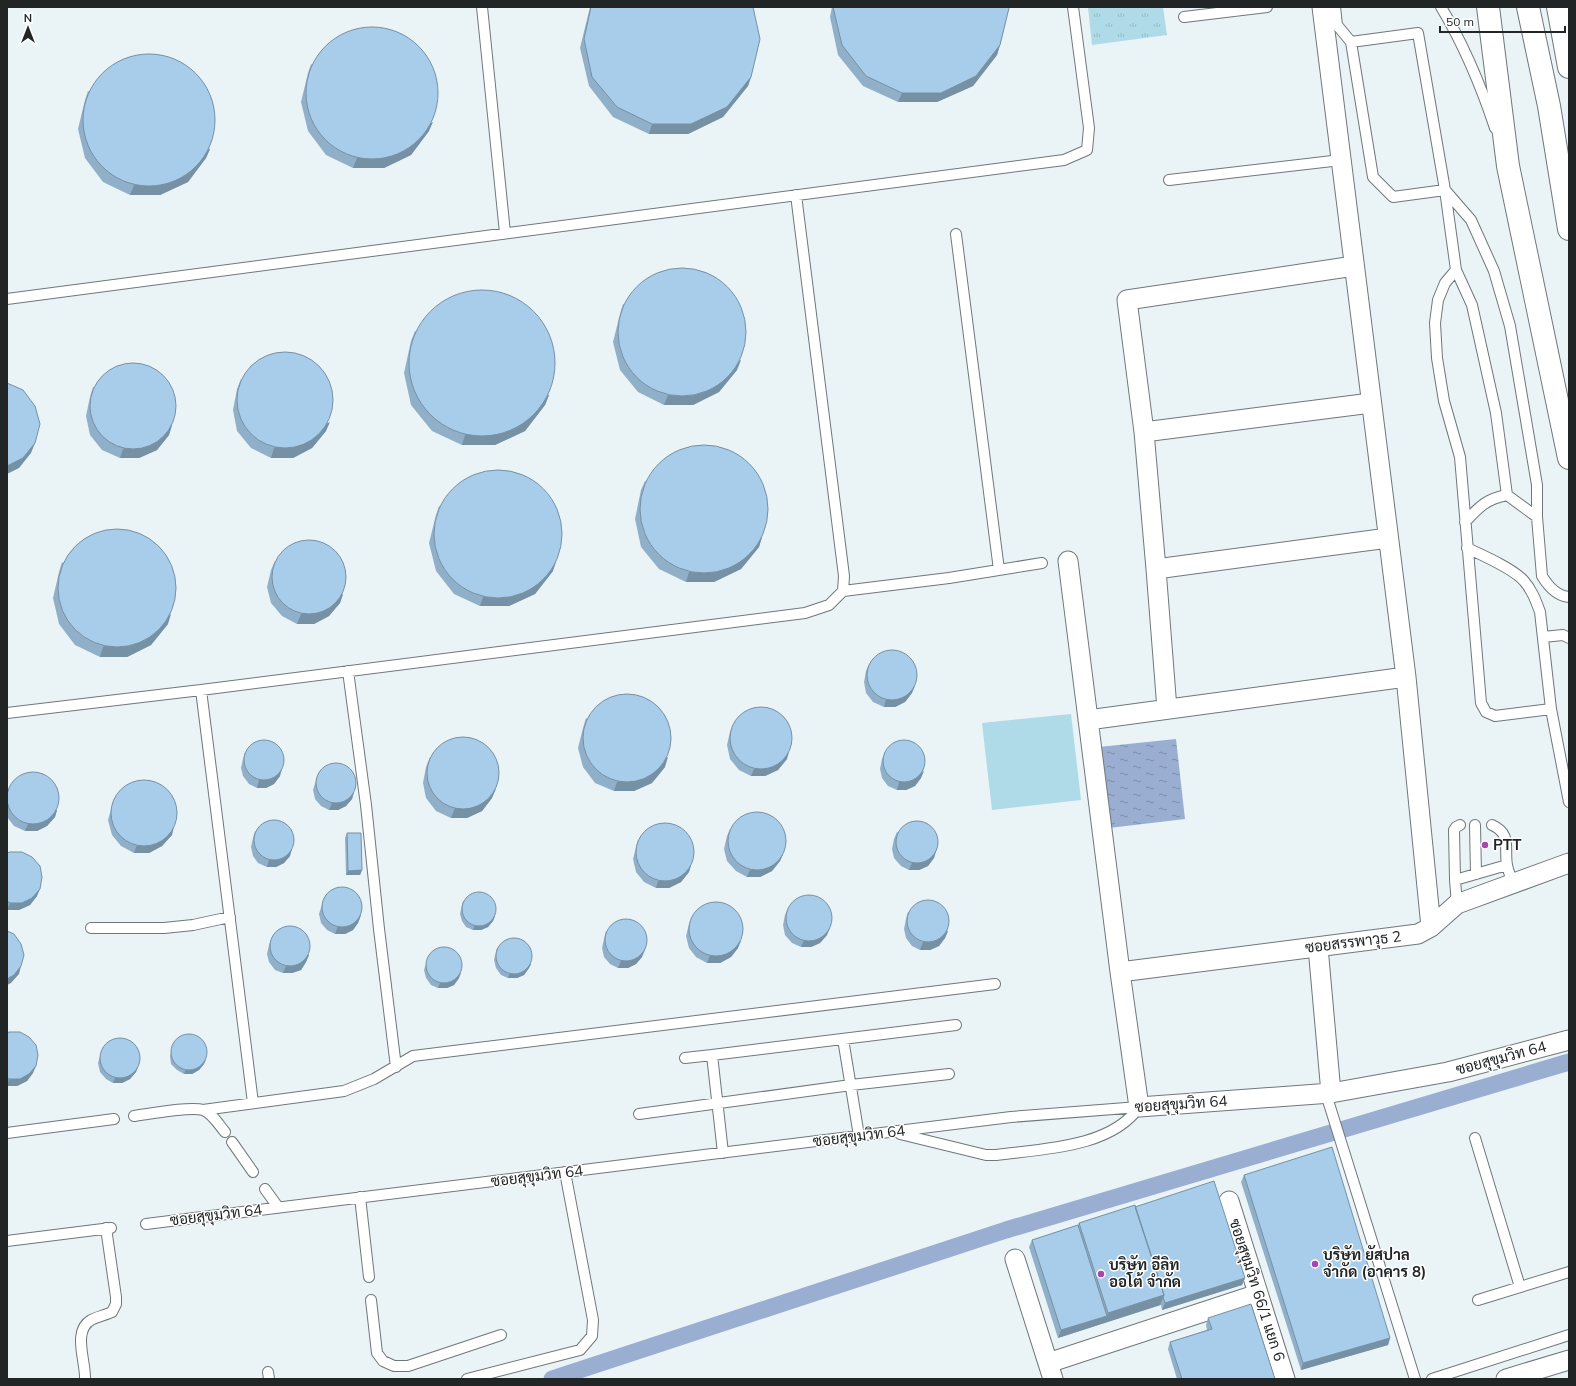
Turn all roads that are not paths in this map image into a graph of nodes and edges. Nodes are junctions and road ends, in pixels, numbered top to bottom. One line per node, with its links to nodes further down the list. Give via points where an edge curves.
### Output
1 (482, 7): 21 (lane)
2 (1073, 7): 19 (lane, via 1089,128 1087,150 1064,160)
3 (1268, 7): 11 (lane)
4 (1322, 7): 15 (street)
5 (1335, 7): 12 (lane, via 1337,25)
6 (1441, 7): 16 (lane, via 1481,88)
7 (1488, 7): 16 (highway)
8 (1528, 7): 20 (highway)
9 (1542, 7): 14 (highway)
10 (1558, 7): 13 (highway)
11 (1184, 17)
12 (1351, 42): 18 (lane, via 1373,177 1393,197); 18 (lane, via 1418,33)
13 (1569, 67)
14 (1569, 152)
15 (1341, 160): 17 (lane); 23 (street)
16 (1508, 166): 28 (highway)
17 (1169, 180)
18 (1445, 190): 24 (lane); 30 (lane, via 1471,220 1494,271 1510,326 1537,485)
19 (796, 195): 21 (lane); 40 (lane, via 844,576)
20 (1569, 229)
21 (505, 233): 25 (lane)
22 (956, 234): 38 (lane)
23 (1354, 266): 26 (street); 27 (street, via 1127,300)
24 (1456, 270): 29 (lane, via 1472,305 1496,413); 31 (lane, via 1445,283 1438,300 1435,323 1437,358 1444,401 1460,457)
25 (7, 298)
26 (1371, 403): 27 (street); 32 (street)
27 (1144, 432): 36 (street)
28 (1569, 458)
29 (1507, 495): 30 (lane); 31 (lane, via 1493,497 1479,507)
30 (1537, 517): 37 (lane)
31 (1466, 522): 33 (lane)
32 (1388, 538): 36 (street); 45 (street)
33 (1467, 548): 39 (lane); 48 (lane, via 1481,703 1486,712 1495,716)
34 (1068, 561): 50 (street)
35 (1042, 563): 38 (lane)
36 (1156, 568): 47 (street)
37 (1541, 568): 39 (lane, via 1530,581); 41 (lane, via 1546,582 1554,591)
38 (999, 570): 40 (lane)
39 (1524, 580): 42 (lane, via 1540,612)
40 (843, 591): 44 (lane, via 829,605 805,613)
41 (1569, 597)
42 (1543, 637): 43 (lane, via 1563,635); 48 (lane)
43 (1569, 638)
44 (348, 671): 46 (lane); 72 (lane)
45 (1406, 677): 47 (street); 62 (street)
46 (201, 690): 49 (lane); 61 (lane)
47 (1167, 709): 50 (street)
48 (1551, 710): 51 (lane)
49 (7, 713)
50 (1088, 720): 65 (street)
51 (1569, 802)
52 (1460, 825): 58 (lane, via 1454,830)
53 (1475, 825): 57 (lane)
54 (1492, 825): 56 (lane, via 1506,838)
55 (1569, 863): 59 (street, ซอยสรรพาวุธ 2)
56 (1507, 865): 57 (lane); 59 (lane)
57 (1476, 874): 58 (lane)
58 (1455, 880): 60 (lane)
59 (1513, 883): 60 (street, ซอยสรรพาวุธ 2)
60 (1457, 904): 62 (street, ซอยสรรพาวุธ 2)
61 (230, 917): 63 (lane, via 164,928); 76 (lane)
62 (1431, 927): 64 (street, ซอยสรรพาวุธ 2, via 1418,934)
63 (91, 928)
64 (1318, 947): 65 (street, ซอยสรรพาวุธ 2); 75 (street)
65 (1120, 972): 78 (street)
66 (995, 984): 72 (lane, via 436,1052 413,1056)
67 (956, 1025): 68 (lane)
68 (843, 1039): 70 (lane); 74 (lane)
69 (1569, 1040): 75 (street, ซอยสุขุมวิท 64, via 1448,1072)
70 (712, 1055): 71 (lane); 77 (lane)
71 (685, 1058)
72 (396, 1067): 76 (lane, via 344,1091)
73 (949, 1074): 74 (lane)
74 (851, 1085): 77 (lane); 86 (lane)
75 (1328, 1093): 78 (street, ซอยสุขุมวิท 64); 112 (lane, via 1339,1139)
76 (253, 1103): 79 (lane)
77 (717, 1104): 80 (lane); 89 (lane)
78 (1139, 1107): 84 (lane, ซอยสุขุมวิท 64, via 1011,1117); 84 (lane, via 1131,1117 1100,1137 1080,1143 996,1155 986,1155)
79 (203, 1110): 81 (lane, via 191,1109); 83 (lane, via 212,1116)
80 (639, 1114)
81 (134, 1116)
82 (114, 1119): 85 (lane)
83 (225, 1132)
84 (890, 1132): 86 (lane, ซอยสุขุมวิท 64)
85 (7, 1133)
86 (859, 1136): 89 (lane, ซอยสุขุมวิท 64)
87 (1475, 1138): 101 (lane)
88 (232, 1142): 90 (lane)
89 (723, 1153): 91 (lane, ซอยสุขุมวิท 64)
90 (253, 1172)
91 (565, 1172): 93 (lane, ซอยสุขุมวิท 64); 110 (lane, via 593,1320 592,1336 580,1350)
92 (265, 1189): 95 (lane)
93 (360, 1197): 95 (lane, ซอยสุขุมวิท 64); 100 (lane)
94 (1229, 1202): 102 (street, ซอยสุขุมวิท 66/1 แยก 6)
95 (278, 1207): 96 (lane, ซอยสุขุมวิท 64)
96 (146, 1224)
97 (7, 1241): 109 (lane, via 108,1228 116,1304 112,1312 90,1321 83,1328 81,1338)
98 (1015, 1258): 108 (street)
99 (1569, 1272): 101 (lane)
100 (369, 1277)
101 (1520, 1288): 104 (lane)
102 (1258, 1294): 108 (street); 111 (street, ซอยสุขุมวิท 66/1 แยก 6)
103 (372, 1300): 105 (lane, via 377,1353 383,1361 394,1366 408,1366)
104 (1478, 1300)
105 (501, 1335)
106 (1569, 1335): 113 (lane)
107 (1569, 1360): 114 (street)
108 (1051, 1371)
109 (85, 1379)
110 (467, 1379)
111 (1285, 1379)
112 (1415, 1379)
113 (1432, 1379)
114 (1506, 1379)

